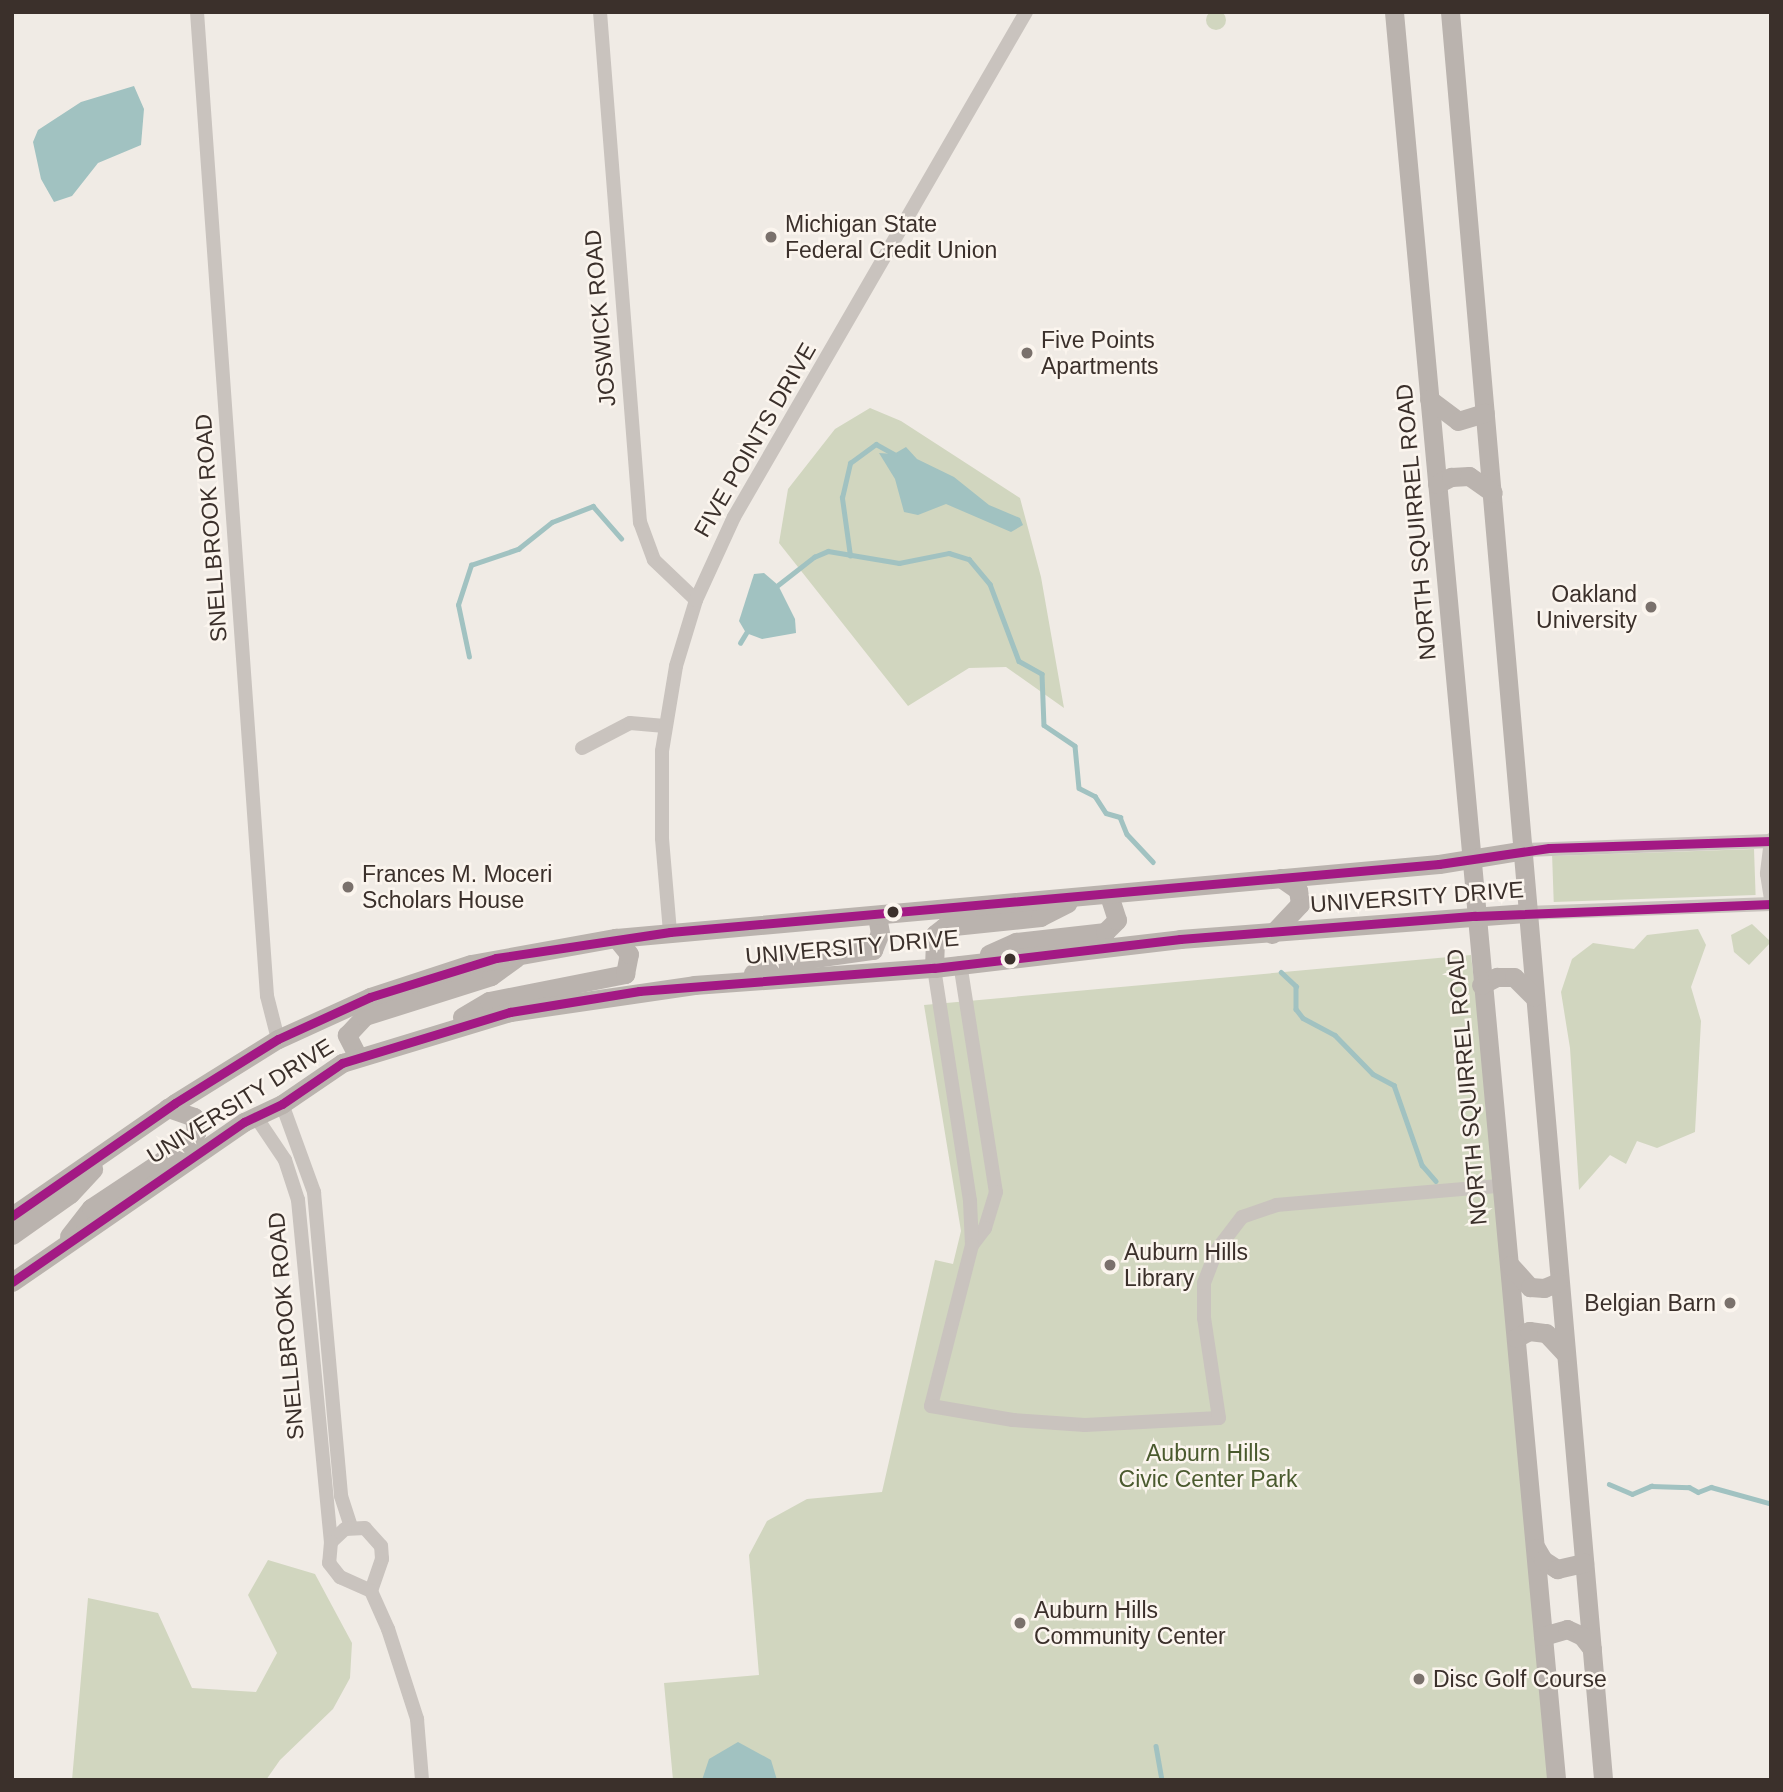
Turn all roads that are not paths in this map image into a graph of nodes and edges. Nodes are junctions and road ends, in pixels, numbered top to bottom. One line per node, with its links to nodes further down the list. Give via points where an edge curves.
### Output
1 (197, 12): 34 (street, SNELLBROOK ROAD, via 267,996)
2 (600, 12): 10 (street, JOSWICK ROAD, via 640,522 654,560)
3 (1026, 12): 10 (street, FIVE POINTS DRIVE, via 740,506)
4 (1394, 12): 6 (main road, NORTH SQUIRREL ROAD)
5 (1450, 12): 7 (main road)
6 (1429, 399): 7 (main road, via 1458,421); 8 (main road, NORTH SQUIRREL ROAD)
7 (1485, 413): 9 (main road)
8 (1437, 484): 9 (main road, via 1469,476); 15 (main road, NORTH SQUIRREL ROAD)
9 (1493, 493): 14 (main road)
10 (696, 600): 11 (street, FIVE POINTS DRIVE, via 676,666)
11 (665, 726): 12 (street, via 630,723); 24 (street, FIVE POINTS DRIVE, via 661,801)
12 (582, 748)
13 (1771, 841): 14 (street, UNIVERSITY DRIVE); 19 (street, via 1767,874)
14 (1525, 850): 15 (main road, UNIVERSITY DRIVE); 21 (main road)
15 (1470, 861): 16 (main road, UNIVERSITY DRIVE); 23 (main road, NORTH SQUIRREL ROAD)
16 (1281, 878): 17 (main road, UNIVERSITY DRIVE); 25 (main road, via 1298,890 1300,904)
17 (1108, 895): 18 (main road, UNIVERSITY DRIVE); 28 (main road, via 1117,920 1105,932 1016,942)
18 (1078, 898): 22 (main road, UNIVERSITY DRIVE); 29 (main road, via 1041,917 944,927 935,934)
19 (1771, 898)
20 (1771, 904): 21 (street, UNIVERSITY DRIVE)
21 (1527, 913): 23 (main road, UNIVERSITY DRIVE); 32 (main road)
22 (877, 916): 24 (main road, UNIVERSITY DRIVE); 30 (main road, via 880,933 873,950 779,963)
23 (1475, 916): 25 (main road, UNIVERSITY DRIVE); 31 (main road, NORTH SQUIRREL ROAD)
24 (670, 932): 26 (main road, UNIVERSITY DRIVE)
25 (1272, 934): 28 (main road, UNIVERSITY DRIVE)
26 (616, 938): 27 (main road, UNIVERSITY DRIVE); 33 (main road, via 629,954 625,974 489,1001)
27 (522, 953): 34 (main road, UNIVERSITY DRIVE, via 402,985); 37 (main road, via 491,976 365,1016 347,1035)
28 (968, 962): 29 (main road, UNIVERSITY DRIVE); 35 (street)
29 (934, 968): 30 (main road, UNIVERSITY DRIVE); 36 (street)
30 (729, 982): 33 (main road, UNIVERSITY DRIVE, via 586,998)
31 (1481, 985): 32 (main road, via 1497,977 1514,977); 42 (main road, NORTH SQUIRREL ROAD)
32 (1534, 996): 49 (main road)
33 (438, 1032): 37 (main road, UNIVERSITY DRIVE)
34 (278, 1039): 39 (main road, UNIVERSITY DRIVE)
35 (972, 1051): 36 (street); 45 (street, via 996,1192 985,1228)
36 (946, 1055): 45 (street, via 970,1201)
37 (358, 1057): 38 (main road, UNIVERSITY DRIVE)
38 (282, 1104): 40 (main road, UNIVERSITY DRIVE); 52 (street, SNELLBROOK ROAD, via 314,1192 341,1496)
39 (168, 1108): 41 (main road, UNIVERSITY DRIVE); 46 (main road, via 194,1117 196,1133 186,1145 91,1208)
40 (257, 1116): 46 (main road, UNIVERSITY DRIVE); 53 (street, SNELLBROOK ROAD, via 285,1160 298,1200)
41 (117, 1143): 43 (main road, UNIVERSITY DRIVE); 44 (main road, via 71,1194)
42 (1499, 1186): 45 (street, via 1276,1205 1242,1217 1216,1251 1205,1283 1204,1318 1219,1418 1085,1425 1013,1420 931,1406); 47 (main road, NORTH SQUIRREL ROAD)
43 (12, 1216)
44 (12, 1235)
45 (972, 1245)
46 (58, 1251): 48 (main road, UNIVERSITY DRIVE)
47 (1509, 1264): 49 (main road, via 1530,1287); 50 (main road, NORTH SQUIRREL ROAD)
48 (12, 1282)
49 (1558, 1282): 51 (main road)
50 (1516, 1338): 51 (main road, via 1529,1331 1546,1333); 54 (main road, NORTH SQUIRREL ROAD)
51 (1564, 1352): 55 (main road)
52 (351, 1527): 53 (street); 56 (street, via 370,1531 381,1546 382,1559)
53 (331, 1542): 56 (street, via 329,1563 336,1573)
54 (1535, 1547): 55 (main road, via 1543,1560 1557,1569); 57 (main road, NORTH SQUIRREL ROAD)
55 (1584, 1563): 58 (main road)
56 (371, 1591): 59 (street, via 410,1689)
57 (1544, 1636): 58 (main road, via 1567,1629 1582,1636); 60 (main road, NORTH SQUIRREL ROAD)
58 (1592, 1649): 61 (main road)
59 (422, 1780)
60 (1556, 1780)
61 (1603, 1780)

